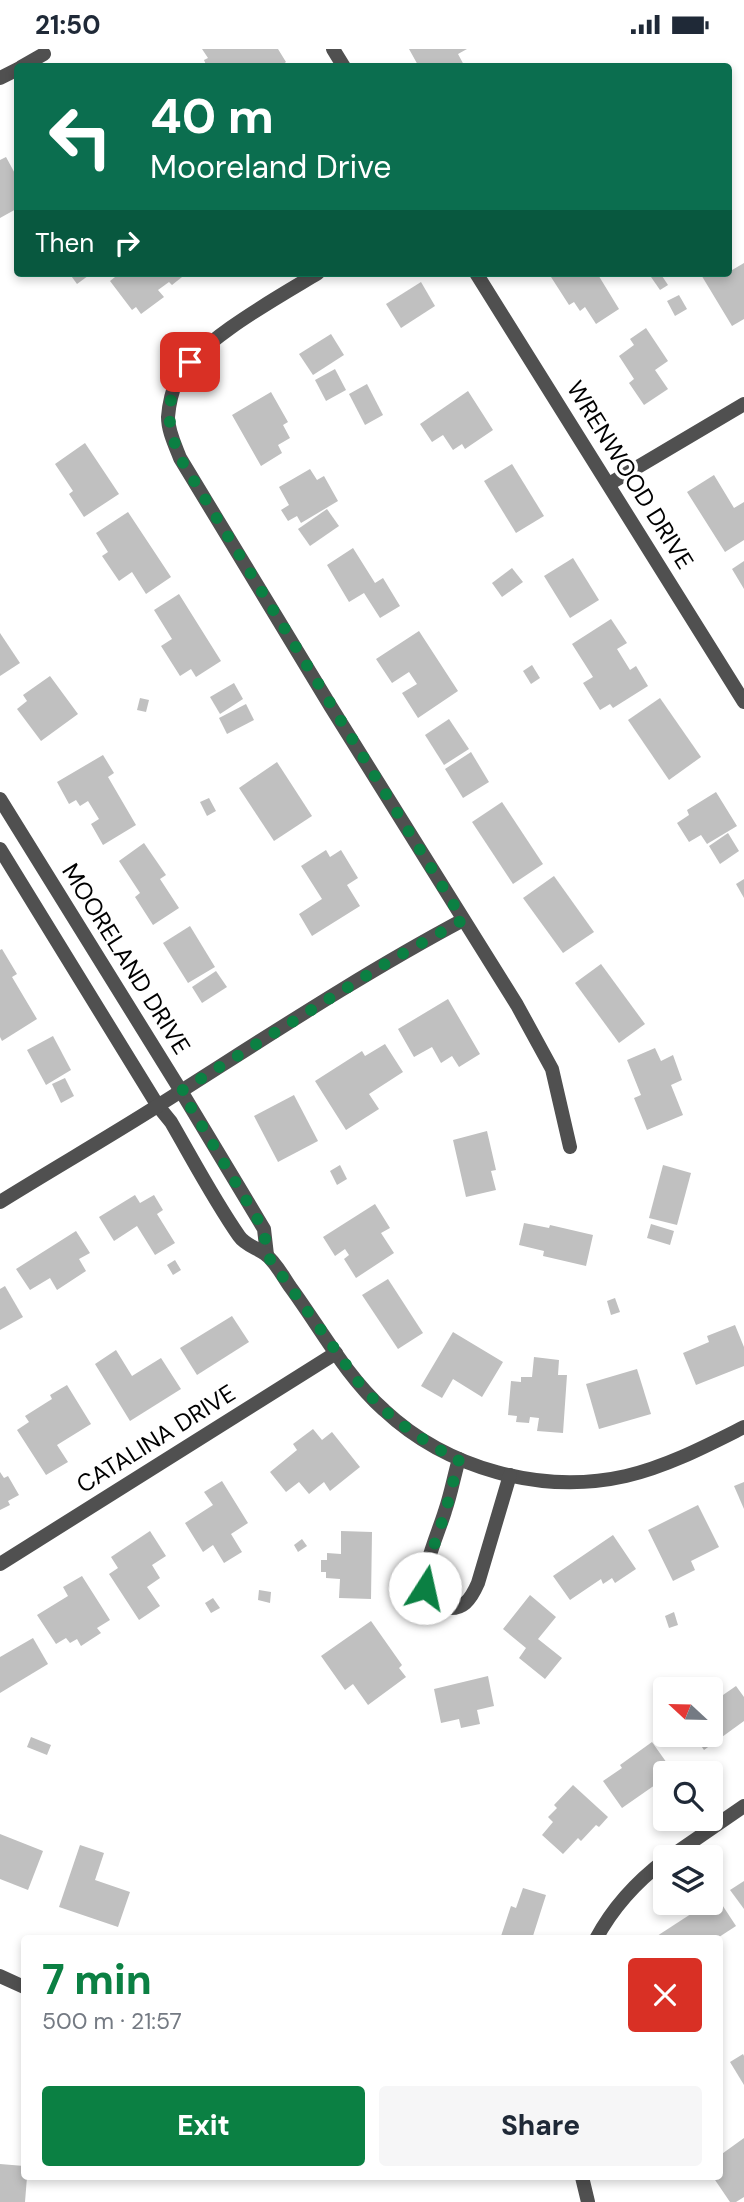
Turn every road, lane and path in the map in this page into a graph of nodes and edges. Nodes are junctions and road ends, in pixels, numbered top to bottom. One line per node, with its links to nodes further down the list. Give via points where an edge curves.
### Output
1 (44, 54): 2 (street)
2 (28, 63)
3 (311, 277): 10 (street, via 207,345 190,362 171,399 168,419 172,438 241,560)
4 (479, 277): 6 (street, WRENWOOD DRIVE)
5 (744, 404): 6 (street)
6 (609, 484): 7 (street, WRENWOOD DRIVE)
7 (744, 702)
8 (0, 799): 11 (street, MOORELAND DRIVE)
9 (0, 849): 12 (street, MOORELAND DRIVE)
10 (463, 920): 11 (street); 13 (street, via 552,1069)
11 (181, 1091): 12 (street); 15 (street, MOORELAND DRIVE, via 264,1230)
12 (158, 1106): 14 (street); 15 (street, MOORELAND DRIVE, via 241,1240)
13 (570, 1147)
14 (0, 1202)
15 (267, 1255): 16 (street, MOORELAND DRIVE)
16 (336, 1353): 18 (street, MOORELAND DRIVE, via 384,1410); 20 (street, CATALINA DRIVE)
17 (744, 1427): 19 (street, MOORELAND DRIVE, via 667,1463 625,1476 579,1481)
18 (459, 1459): 19 (street, MOORELAND DRIVE); 19 (street, via 427,1566 425,1588 434,1604 453,1609 471,1599)
19 (510, 1475)
20 (0, 1563)
21 (744, 1806): 22 (street)
22 (687, 1845)
23 (653, 1870): 24 (street, via 630,1890)
24 (598, 1935)
25 (0, 1976): 26 (street)
26 (21, 1986)
27 (583, 2180): 28 (street)
28 (588, 2202)

